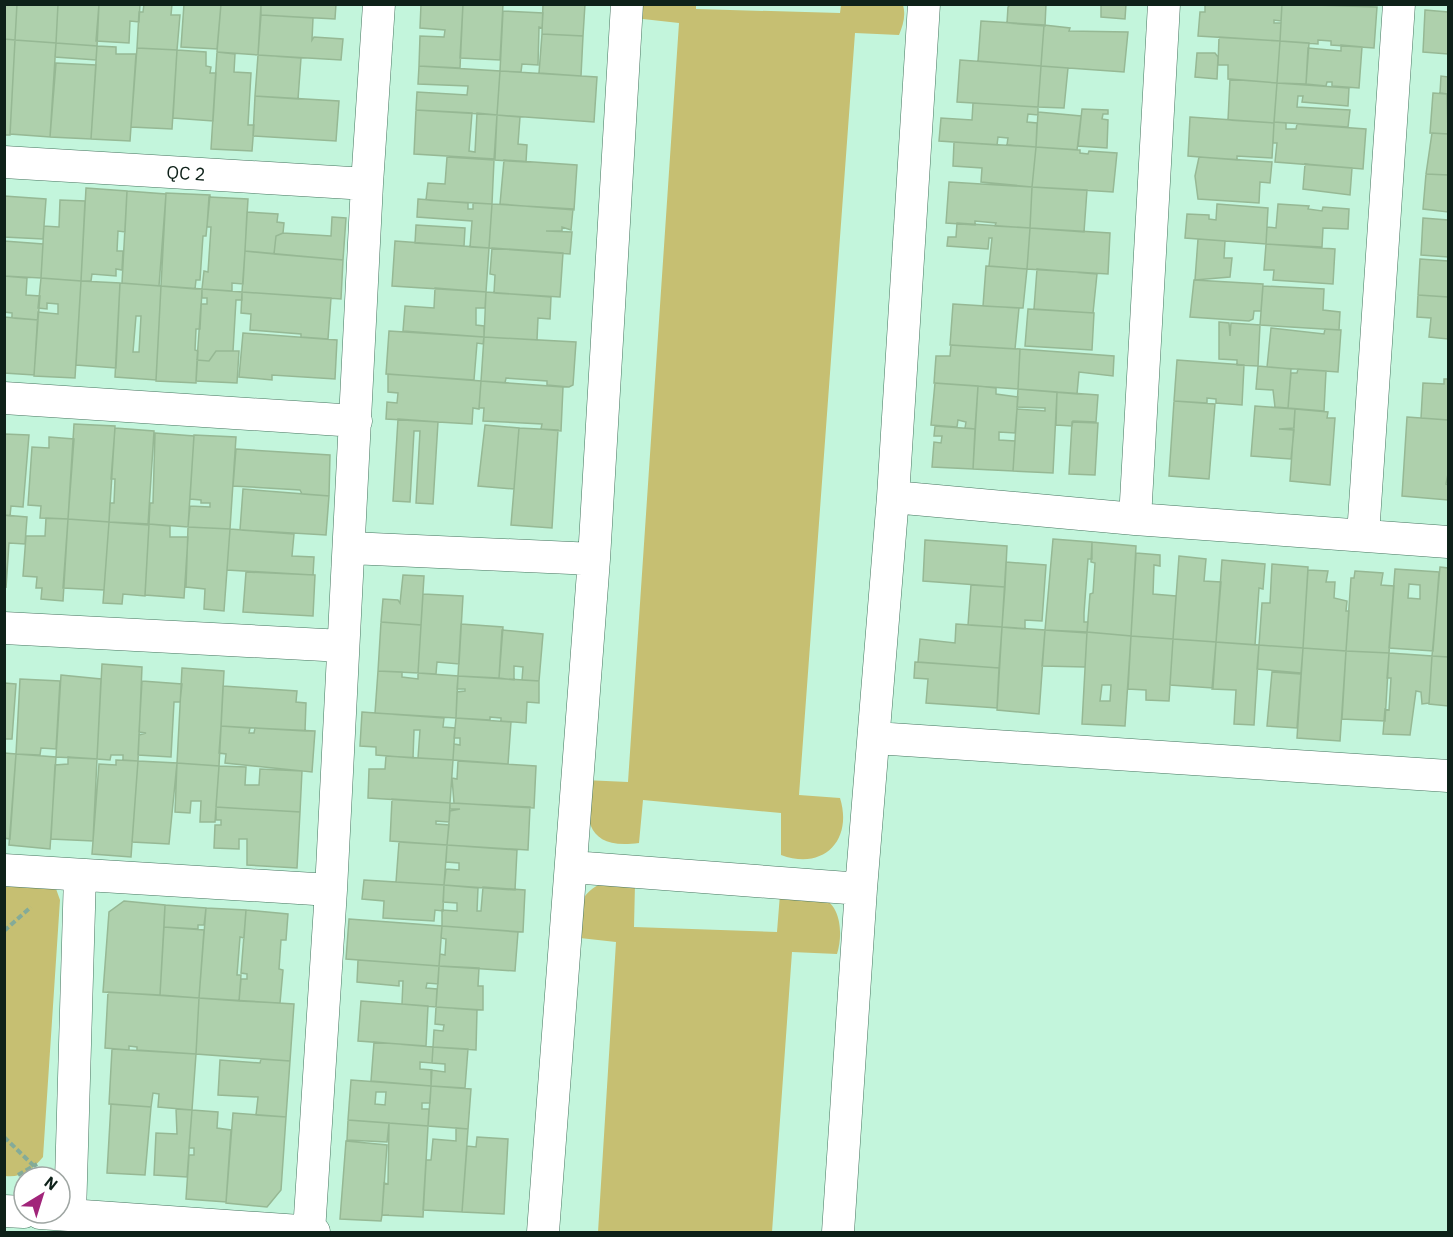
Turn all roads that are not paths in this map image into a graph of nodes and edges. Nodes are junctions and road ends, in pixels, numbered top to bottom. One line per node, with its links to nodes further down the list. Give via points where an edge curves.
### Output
1 (379, 4): 7 (street)
2 (627, 4): 15 (street)
3 (924, 4): 10 (street)
4 (1164, 4): 11 (street)
5 (1399, 4): 12 (street)
6 (4, 162): 7 (street, QC 2)
7 (367, 184): 9 (street)
8 (4, 398): 9 (street)
9 (356, 421): 14 (street)
10 (893, 497): 11 (street); 18 (street)
11 (1135, 519): 12 (street)
12 (1363, 535): 13 (street)
13 (1449, 542)
14 (350, 548): 15 (street); 17 (street)
15 (594, 559): 20 (street)
16 (4, 628): 17 (street)
17 (343, 646): 24 (street)
18 (875, 738): 19 (street); 23 (street)
19 (1449, 776)
20 (572, 867): 23 (street); 29 (street)
21 (4, 870): 22 (street)
22 (80, 875): 24 (street); 25 (street)
23 (861, 889): 30 (street)
24 (331, 890): 27 (street)
25 (71, 1165)
26 (72, 1214): 27 (street)
27 (309, 1232): 28 (street)
28 (314, 1233)
29 (543, 1233)
30 (838, 1233)

